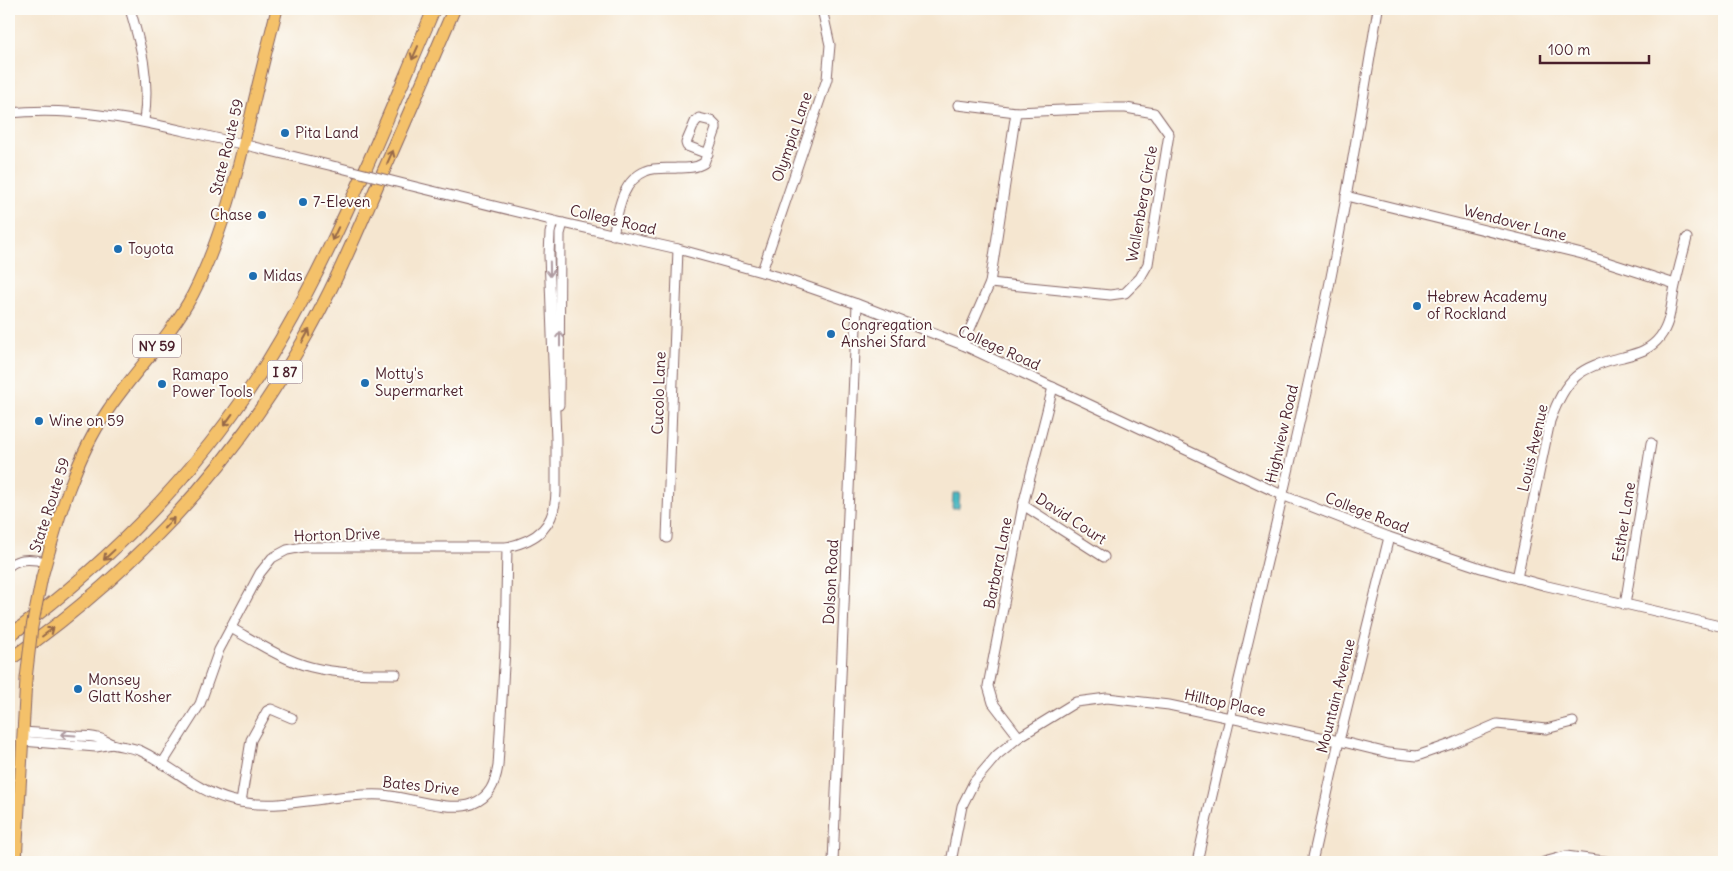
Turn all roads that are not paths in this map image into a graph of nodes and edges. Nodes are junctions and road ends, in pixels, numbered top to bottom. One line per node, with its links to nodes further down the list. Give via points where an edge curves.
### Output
1 (130, 9): 10 (street, via 147,86)
2 (277, 9): 11 (main road, State Route 59 / NY 59)
3 (434, 9): 39 (highway, I 87, one-way to 39, via 326,253 281,340 246,394 209,446 144,520 74,586)
4 (454, 9): 40 (highway, I 87, one-way to 4, via 61,622 136,557 204,484 263,406 298,350 336,277)
5 (822, 9): 19 (street, Olympia Lane, via 830,45 826,79)
6 (1378, 9): 13 (street, Highview Road)
7 (958, 105): 8 (street)
8 (1016, 112): 20 (street); 20 (street, Wallenberg Circle, via 1126,108 1154,113 1169,134 1148,264 1125,293 1110,295)
9 (9, 113): 10 (street, College Road, via 52,110)
10 (144, 121): 11 (street, College Road)
11 (244, 144): 14 (street, College Road, bridge); 33 (main road, State Route 59 / NY 59, via 209,261 173,325 94,433 65,496)
12 (708, 154): 16 (street, via 704,163 697,167 641,173 622,196)
13 (1346, 196): 21 (street, Wendover Lane, via 1582,254); 27 (street, Highview Road)
14 (553, 221): 15 (street, College Road); 25 (street, Horton Drive, one-way to 25, via 549,255)
15 (563, 223): 16 (street, College Road); 25 (street, Horton Drive, one-way to 15, via 560,390 560,234)
16 (613, 235): 18 (street, College Road)
17 (1687, 238): 21 (street, Louis Avenue)
18 (678, 249): 19 (street, College Road); 30 (street, Cucolo Lane)
19 (762, 271): 22 (street, College Road)
20 (990, 283): 23 (street)
21 (1675, 284): 35 (street, Louis Avenue, via 1667,324 1660,337 1642,352 1605,361 1577,374 1559,398 1550,421)
22 (857, 304): 23 (street, College Road); 51 (street, Dolson Road)
23 (963, 345): 24 (street, College Road)
24 (1053, 387): 27 (street, College Road); 28 (street, Barbara Lane)
25 (556, 440): 31 (street, Horton Drive, via 556,501 550,520 538,536)
26 (1651, 443): 36 (street, Esther Lane)
27 (1282, 495): 29 (street, College Road); 43 (street, Highview Road)
28 (1023, 505): 32 (street, David Court); 46 (street, Barbara Lane, via 988,686 993,703)
29 (1390, 537): 35 (street, College Road); 47 (street, Mountain Avenue)
30 (667, 538)
31 (507, 546): 38 (street, Horton Drive, via 303,547 286,550 272,558 260,573); 49 (street, Bates Drive, via 498,766 495,784 486,795 472,804 456,806 382,795 270,804)
32 (1104, 557)
33 (46, 562): 34 (street, via 25,560); 45 (main road, State Route 59 / NY 59, bridge, via 32,627)
34 (9, 566)
35 (1517, 578): 36 (street, College Road)
36 (1625, 606): 37 (street, College Road)
37 (1724, 627)
38 (231, 628): 41 (street, via 309,667 349,673); 48 (street, Horton Drive, via 219,650 200,704)
39 (9, 636)
40 (9, 660)
41 (396, 674)
42 (292, 718): 49 (street, via 270,709 266,711 251,740)
43 (1228, 719): 46 (street, Hilltop Place, via 1169,705 1108,698 1076,702); 47 (street, Hilltop Place); 53 (street, Highview Road)
44 (1573, 722): 47 (street, Hilltop Place, via 1546,729 1497,724 1417,756 1388,753)
45 (22, 736): 48 (street, Bates Drive, via 96,747 112,744 132,747); 50 (main road, NY 59)
46 (1019, 737): 52 (street, Hilltop Place, via 997,755 974,782 962,806)
47 (1339, 741): 54 (street, Mountain Avenue)
48 (162, 764): 49 (street, Bates Drive, via 209,793)
49 (241, 802)
50 (16, 862)
51 (833, 862)
52 (951, 862)
53 (1197, 862)
54 (1312, 862)
55 (1544, 862): 56 (street, via 1566,856)
56 (1612, 862)

